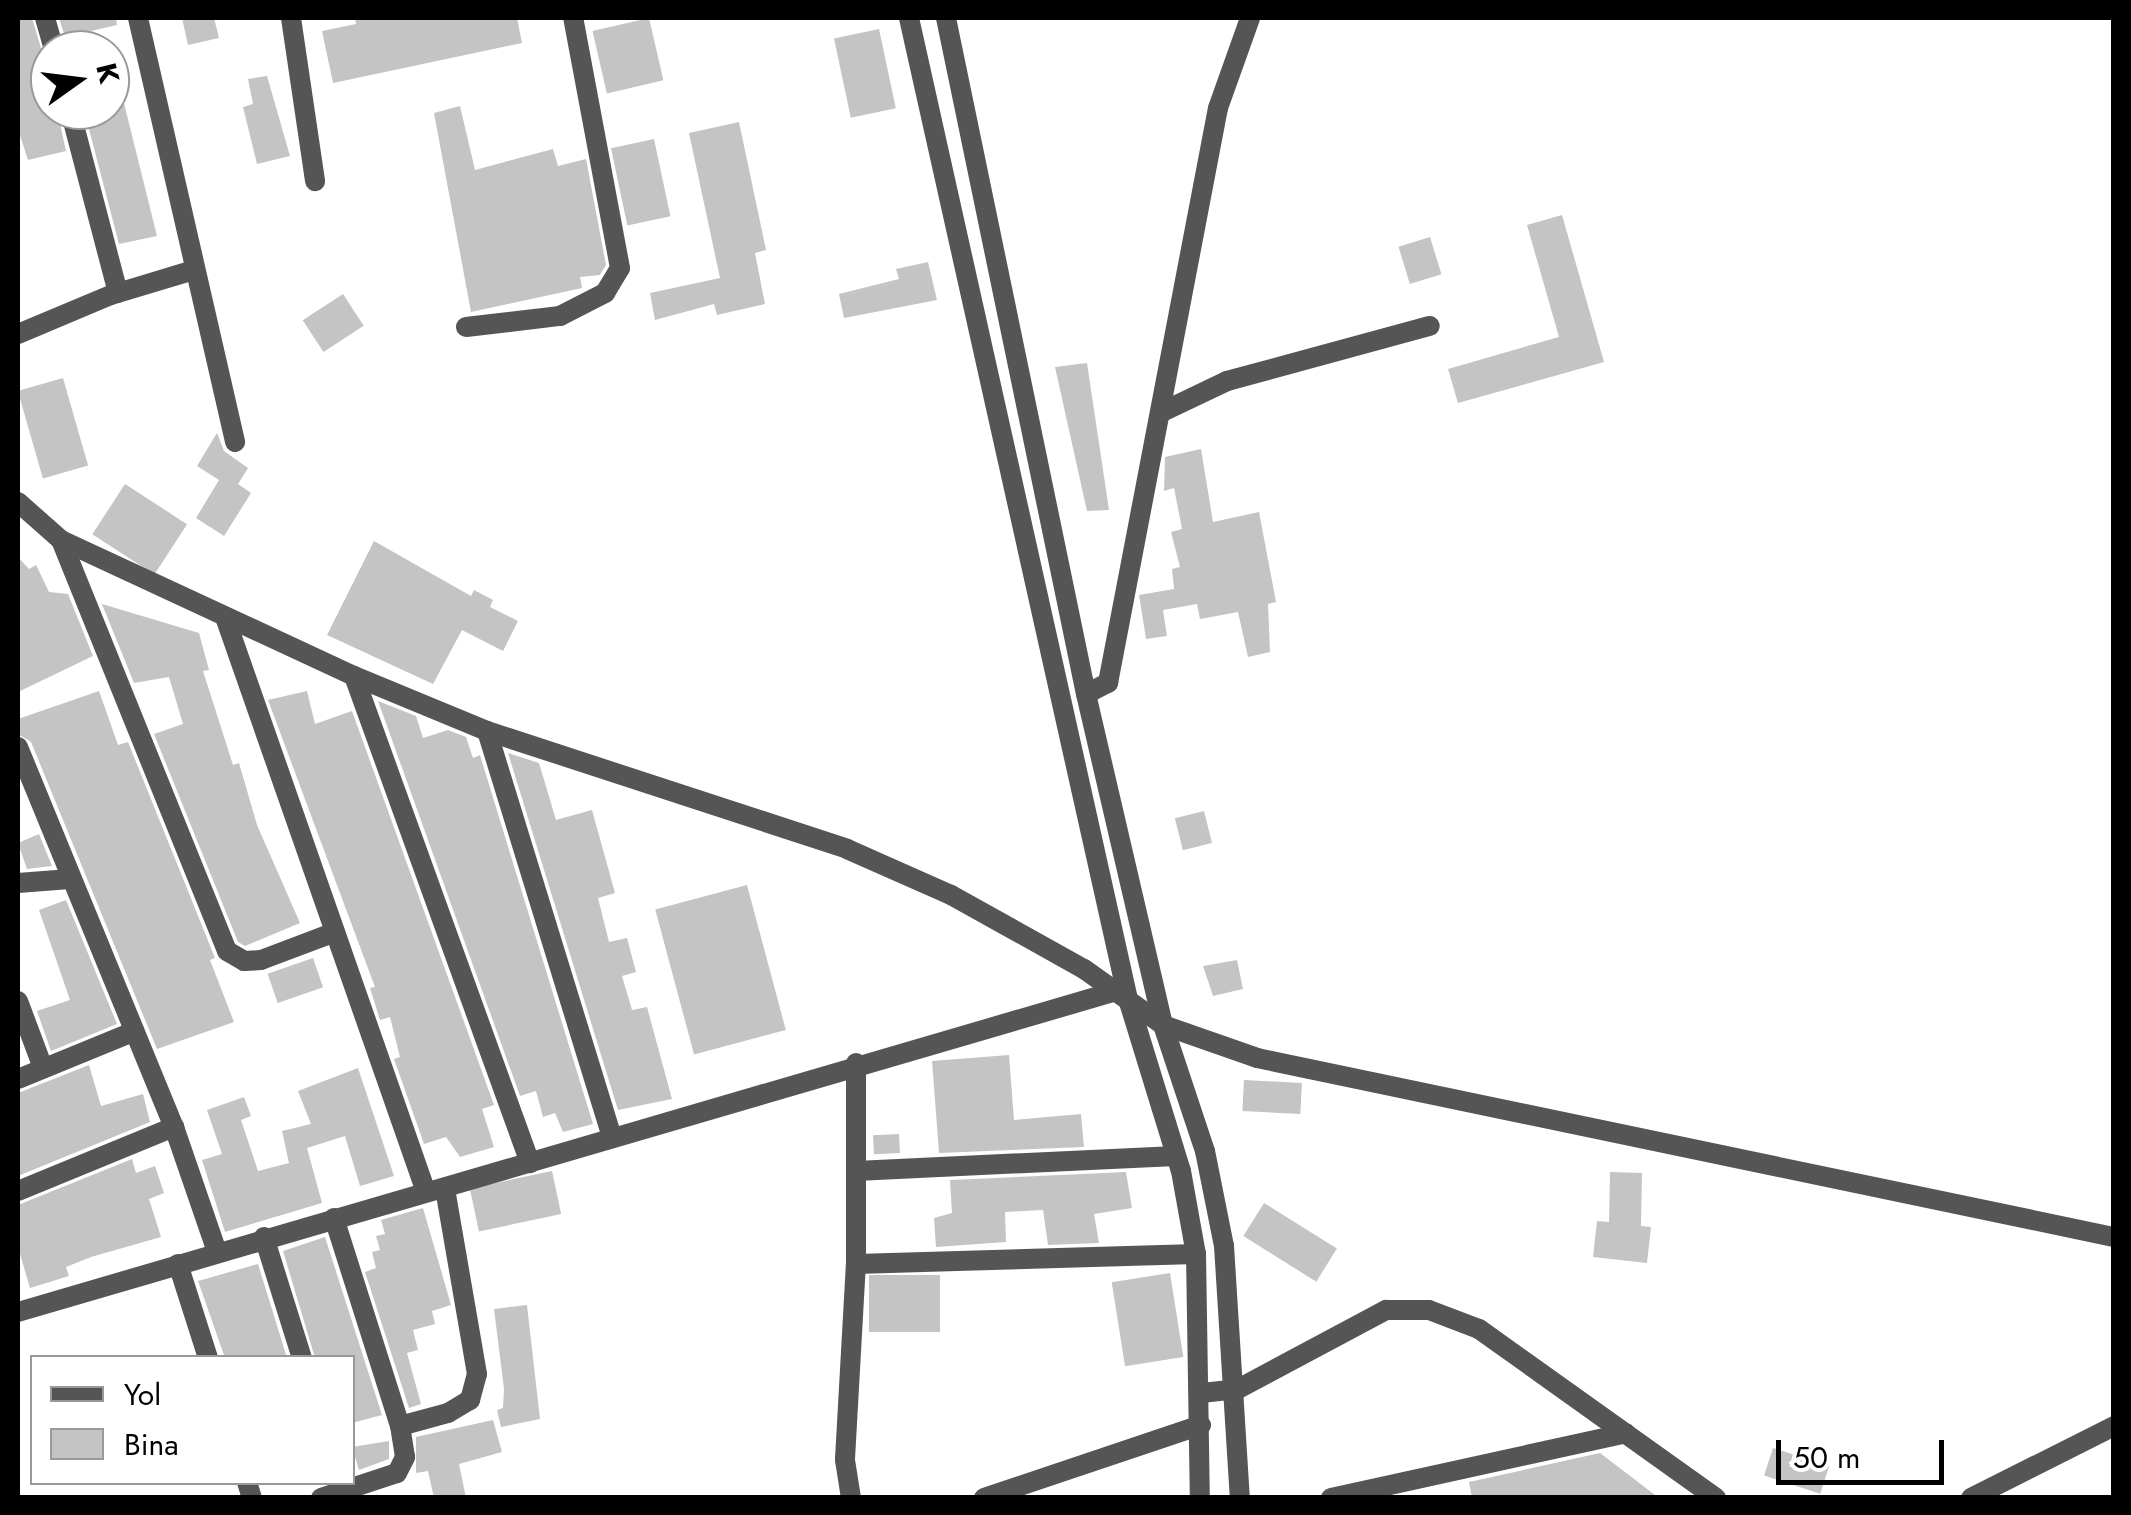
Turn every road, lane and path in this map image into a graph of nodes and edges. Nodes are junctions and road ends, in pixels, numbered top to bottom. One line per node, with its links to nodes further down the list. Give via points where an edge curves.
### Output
1 (138, 18): 9 (street)
2 (290, 18): 8 (street)
3 (572, 18): 12 (street, via 620,268 605,292 560,316)
4 (910, 18): 26 (street)
5 (946, 18): 20 (street)
6 (1250, 18): 14 (street, via 1218,108)
7 (75, 130): 10 (street)
8 (314, 181)
9 (194, 270): 10 (street); 15 (street)
10 (118, 293): 13 (street)
11 (1430, 326): 14 (street, via 1227,380)
12 (466, 327)
13 (18, 334)
14 (1160, 413): 20 (street, via 1108,684)
15 (235, 442)
16 (18, 502): 17 (street)
17 (61, 540): 18 (street); 25 (street, via 226,951 244,962 261,960)
18 (226, 620): 19 (street); 25 (street)
19 (354, 676): 21 (street); 36 (street)
20 (1086, 694): 28 (street)
21 (488, 730): 26 (street, via 847,849 951,895); 34 (street)
22 (18, 747): 23 (street)
23 (70, 879): 24 (street); 29 (street)
24 (18, 884)
25 (335, 932): 38 (street)
26 (1120, 996): 28 (street); 30 (street); 35 (street)
27 (18, 1000): 31 (street)
28 (1163, 1025): 42 (street, via 1257,1058); 50 (street, via 1205,1151 1224,1246)
29 (136, 1031): 31 (street); 33 (street)
30 (856, 1063): 34 (street); 37 (street)
31 (43, 1068): 32 (street)
32 (18, 1079)
33 (174, 1126): 39 (street); 43 (street)
34 (612, 1138): 36 (street)
35 (1176, 1156): 37 (street); 44 (street)
36 (530, 1164): 38 (street)
37 (856, 1170): 46 (street)
38 (436, 1190): 40 (street); 53 (street, via 476,1384 462,1406)
39 (18, 1191)
40 (334, 1218): 41 (street); 53 (street)
41 (264, 1237): 43 (street); 49 (street)
42 (2114, 1238)
43 (216, 1252): 45 (street)
44 (1196, 1254): 46 (street); 51 (street)
45 (178, 1264): 47 (street); 48 (street)
46 (856, 1264): 59 (street, via 845,1459)
47 (20, 1305)
48 (207, 1355)
49 (301, 1355)
50 (1238, 1389): 51 (street); 55 (street, via 1386,1310 1429,1310 1479,1329); 62 (street)
51 (1201, 1393): 52 (street)
52 (1201, 1425): 60 (street); 61 (street)
53 (400, 1426): 56 (street, via 405,1457 398,1472)
54 (2114, 1426): 65 (street)
55 (1626, 1434): 63 (street); 64 (street)
56 (355, 1484)
57 (343, 1487): 58 (street)
58 (321, 1498)
59 (851, 1498)
60 (984, 1498)
61 (1200, 1498)
62 (1240, 1498)
63 (1331, 1498)
64 (1716, 1498)
65 (1971, 1498)

